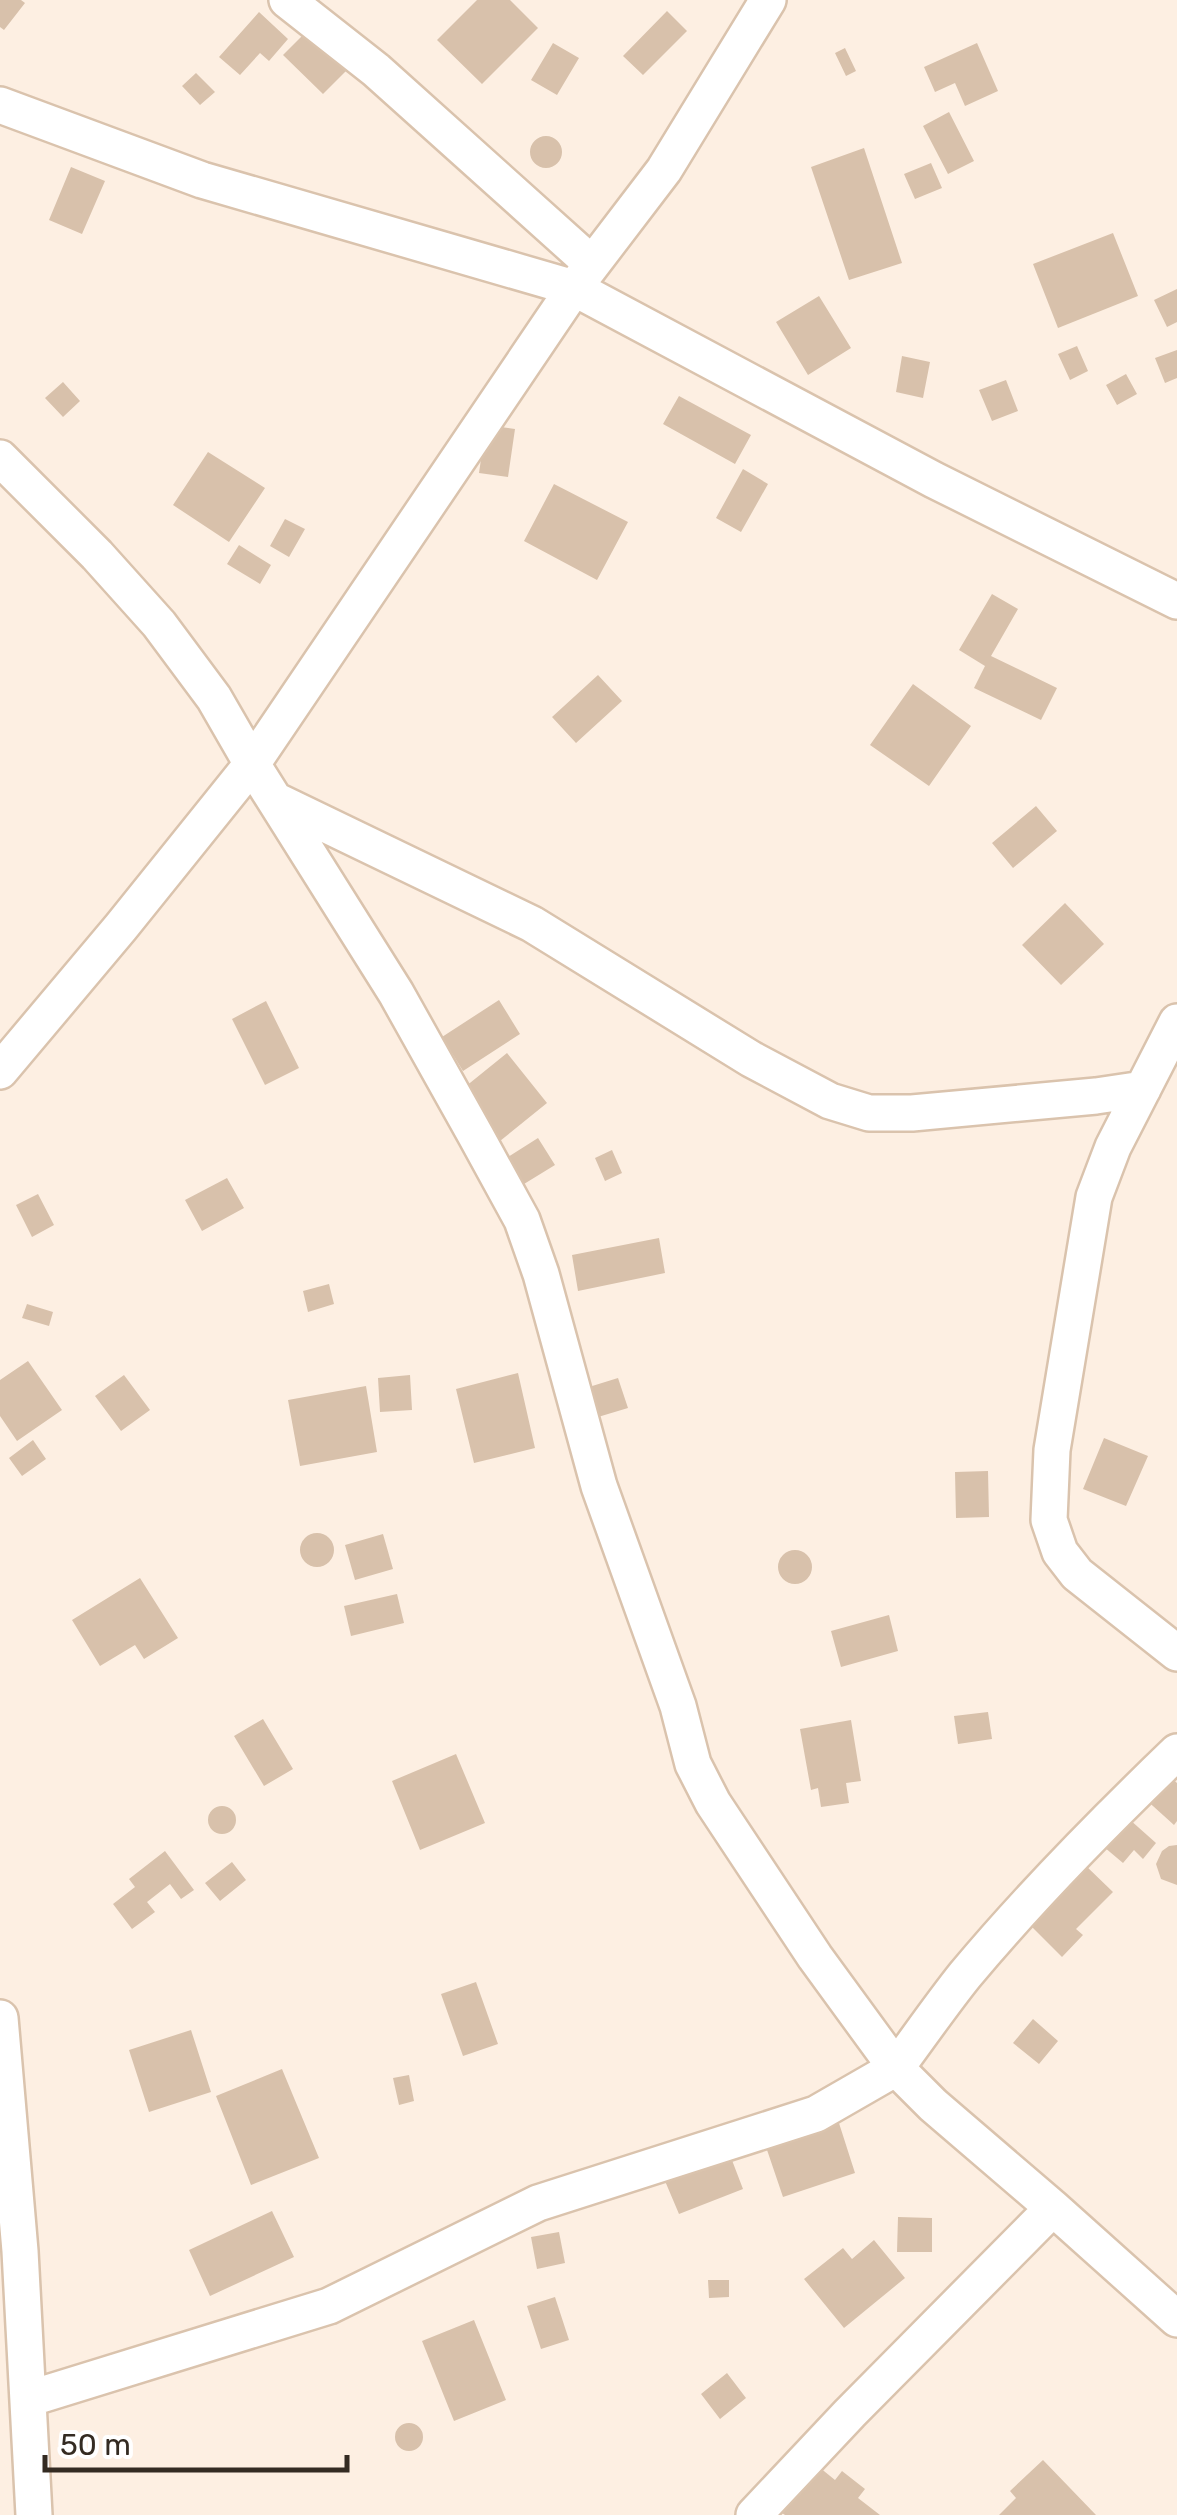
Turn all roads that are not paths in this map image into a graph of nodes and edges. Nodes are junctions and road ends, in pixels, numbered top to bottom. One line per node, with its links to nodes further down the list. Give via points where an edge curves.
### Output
1 (287, 0): 4 (street, via 376,70)
2 (768, 0): 4 (street, via 664,170)
3 (0, 105): 4 (street, via 202,180)
4 (583, 276): 6 (street, via 934,480); 7 (street)
5 (0, 458): 7 (street, via 159,624)
6 (1177, 601)
7 (252, 764): 8 (street); 10 (street)
8 (274, 800): 11 (street, via 532,924 830,1101 869,1113 912,1113); 15 (street, via 396,993 522,1220 599,1486 693,1764 815,1957)
9 (1175, 1031): 11 (street)
10 (0, 1071)
11 (1143, 1088): 12 (street, via 1094,1197 1052,1450 1049,1520 1077,1574)
12 (1177, 1653)
13 (1177, 1752): 15 (street, via 1030,1902)
14 (0, 2018): 18 (street)
15 (896, 2068): 16 (street); 18 (street, via 816,2114 538,2202 329,2306)
16 (1053, 2208): 17 (street); 20 (street)
17 (1177, 2319)
18 (28, 2400): 19 (street)
19 (34, 2515)
20 (754, 2515)

